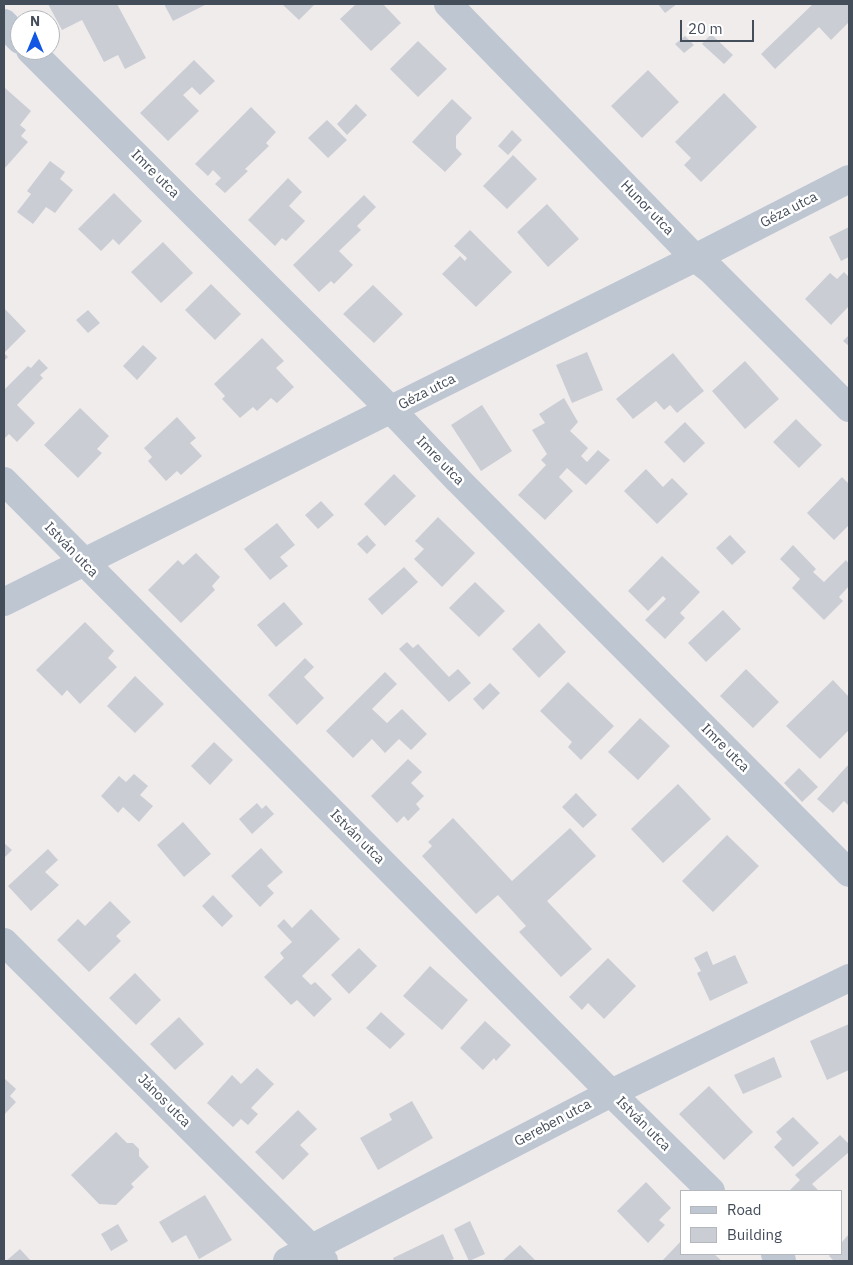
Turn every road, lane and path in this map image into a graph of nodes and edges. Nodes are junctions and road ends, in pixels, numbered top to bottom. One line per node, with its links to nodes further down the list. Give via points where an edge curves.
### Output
1 (448, 4): 4 (street, Hunor utca)
2 (40, 60): 6 (street, Imre utca)
3 (849, 179): 4 (street, Géza utca)
4 (695, 258): 5 (street, Hunor utca, via 712,271); 6 (street, Géza utca)
5 (849, 408)
6 (391, 410): 8 (street, Géza utca); 10 (street, Imre utca)
7 (4, 481): 8 (street, István utca)
8 (84, 563): 9 (street, Géza utca); 13 (street, István utca)
9 (4, 602)
10 (849, 873)
11 (4, 942): 15 (street, János utca)
12 (849, 978): 13 (street, Gereben utca)
13 (611, 1093): 14 (street, István utca); 15 (street, Gereben utca)
14 (710, 1190)
15 (318, 1255): 16 (street, Gereben utca)
16 (287, 1261)

